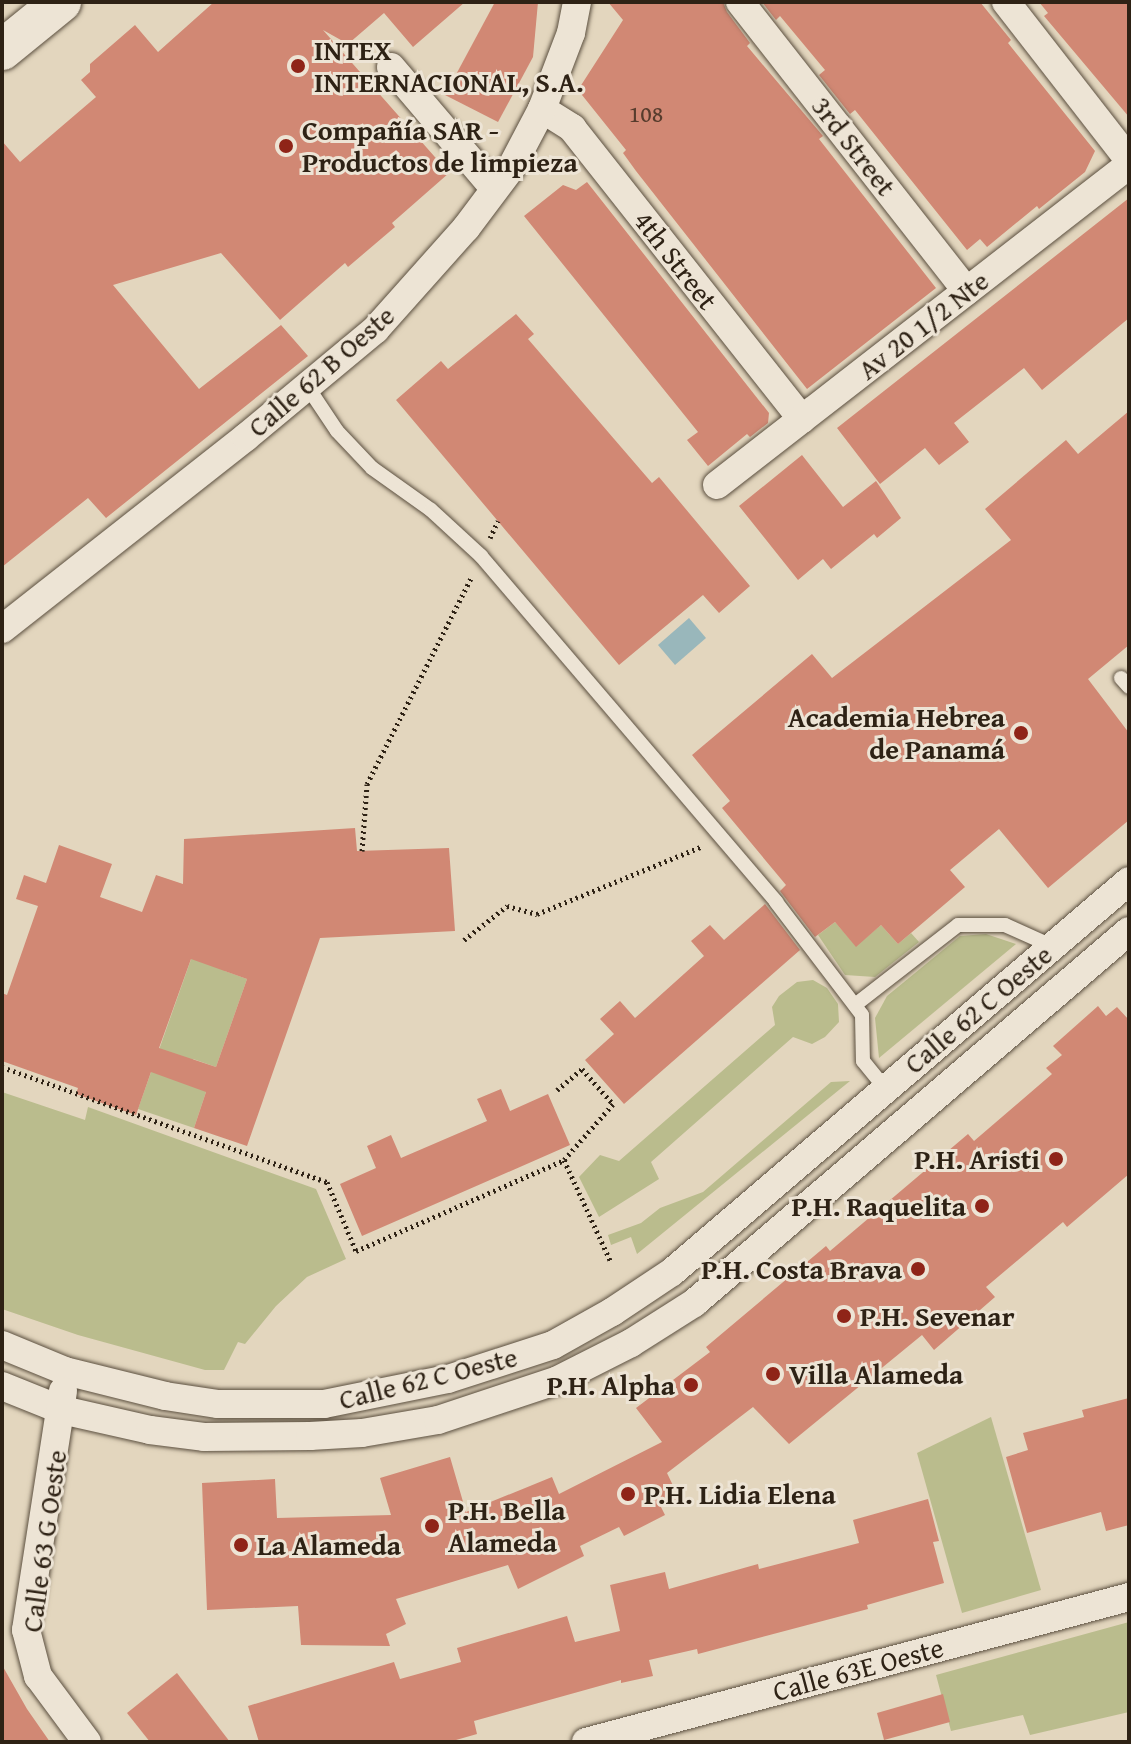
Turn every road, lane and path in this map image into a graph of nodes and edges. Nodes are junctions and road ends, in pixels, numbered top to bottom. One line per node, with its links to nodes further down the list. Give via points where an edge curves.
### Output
1 (61, 2): 5 (main road)
2 (577, 2): 7 (street, Calle 62 B Oeste)
3 (740, 2): 10 (street, 3rd Street)
4 (1006, 2): 8 (street)
5 (2, 50)
6 (391, 67): 9 (street)
7 (542, 109): 9 (street, Calle 62 B Oeste); 12 (street, 4th Street, via 572,128)
8 (1129, 163): 10 (street, Av 20 1/2 Nte)
9 (495, 189): 11 (street, Calle 62 B Oeste, via 375,330)
10 (967, 291): 12 (street, Av 20 1/2 Nte)
11 (307, 386): 15 (lane, via 337,431 372,468 431,510); 16 (street, Calle 62 B Oeste)
12 (802, 419): 13 (street, Av 20 1/2 Nte)
13 (717, 485)
14 (498, 521): 15 (path)
15 (481, 556): 17 (lane); 18 (path, via 367,784)
16 (2, 629)
17 (722, 838): 20 (path, via 537,914 507,906); 23 (lane)
18 (362, 851)
19 (1129, 881): 22 (street, Calle 62 C Oeste)
20 (464, 940)
21 (1125, 942): 30 (street, Calle 62 C Oeste, via 694,1303)
22 (1052, 946): 23 (lane, via 1005,925 958,925); 25 (street, Calle 62 C Oeste)
23 (855, 1005): 25 (lane, via 862,1015 863,1061)
24 (2, 1067): 27 (path, via 327,1182 356,1251)
25 (885, 1088): 29 (street, Calle 62 C Oeste, via 727,1227)
26 (557, 1090): 27 (path, via 582,1069 613,1104)
27 (564, 1160): 28 (path)
28 (611, 1262)
29 (612, 1312): 30 (street); 32 (street, Calle 62 C Oeste, via 553,1345 499,1365 324,1404 218,1404)
30 (631, 1343): 34 (street, Calle 62 C Oeste, via 558,1380 510,1397 438,1420 362,1433 204,1437 105,1423)
31 (2, 1345): 32 (street, Calle 62 C Oeste)
32 (65, 1371): 34 (street, Calle 63 G Oeste)
33 (2, 1386): 34 (street, Calle 62 C Oeste)
34 (62, 1410): 36 (street, Calle 63 G Oeste, via 26,1630 38,1676)
35 (1129, 1597): 37 (street, Calle 63E Oeste)
36 (87, 1742)
37 (586, 1742)

